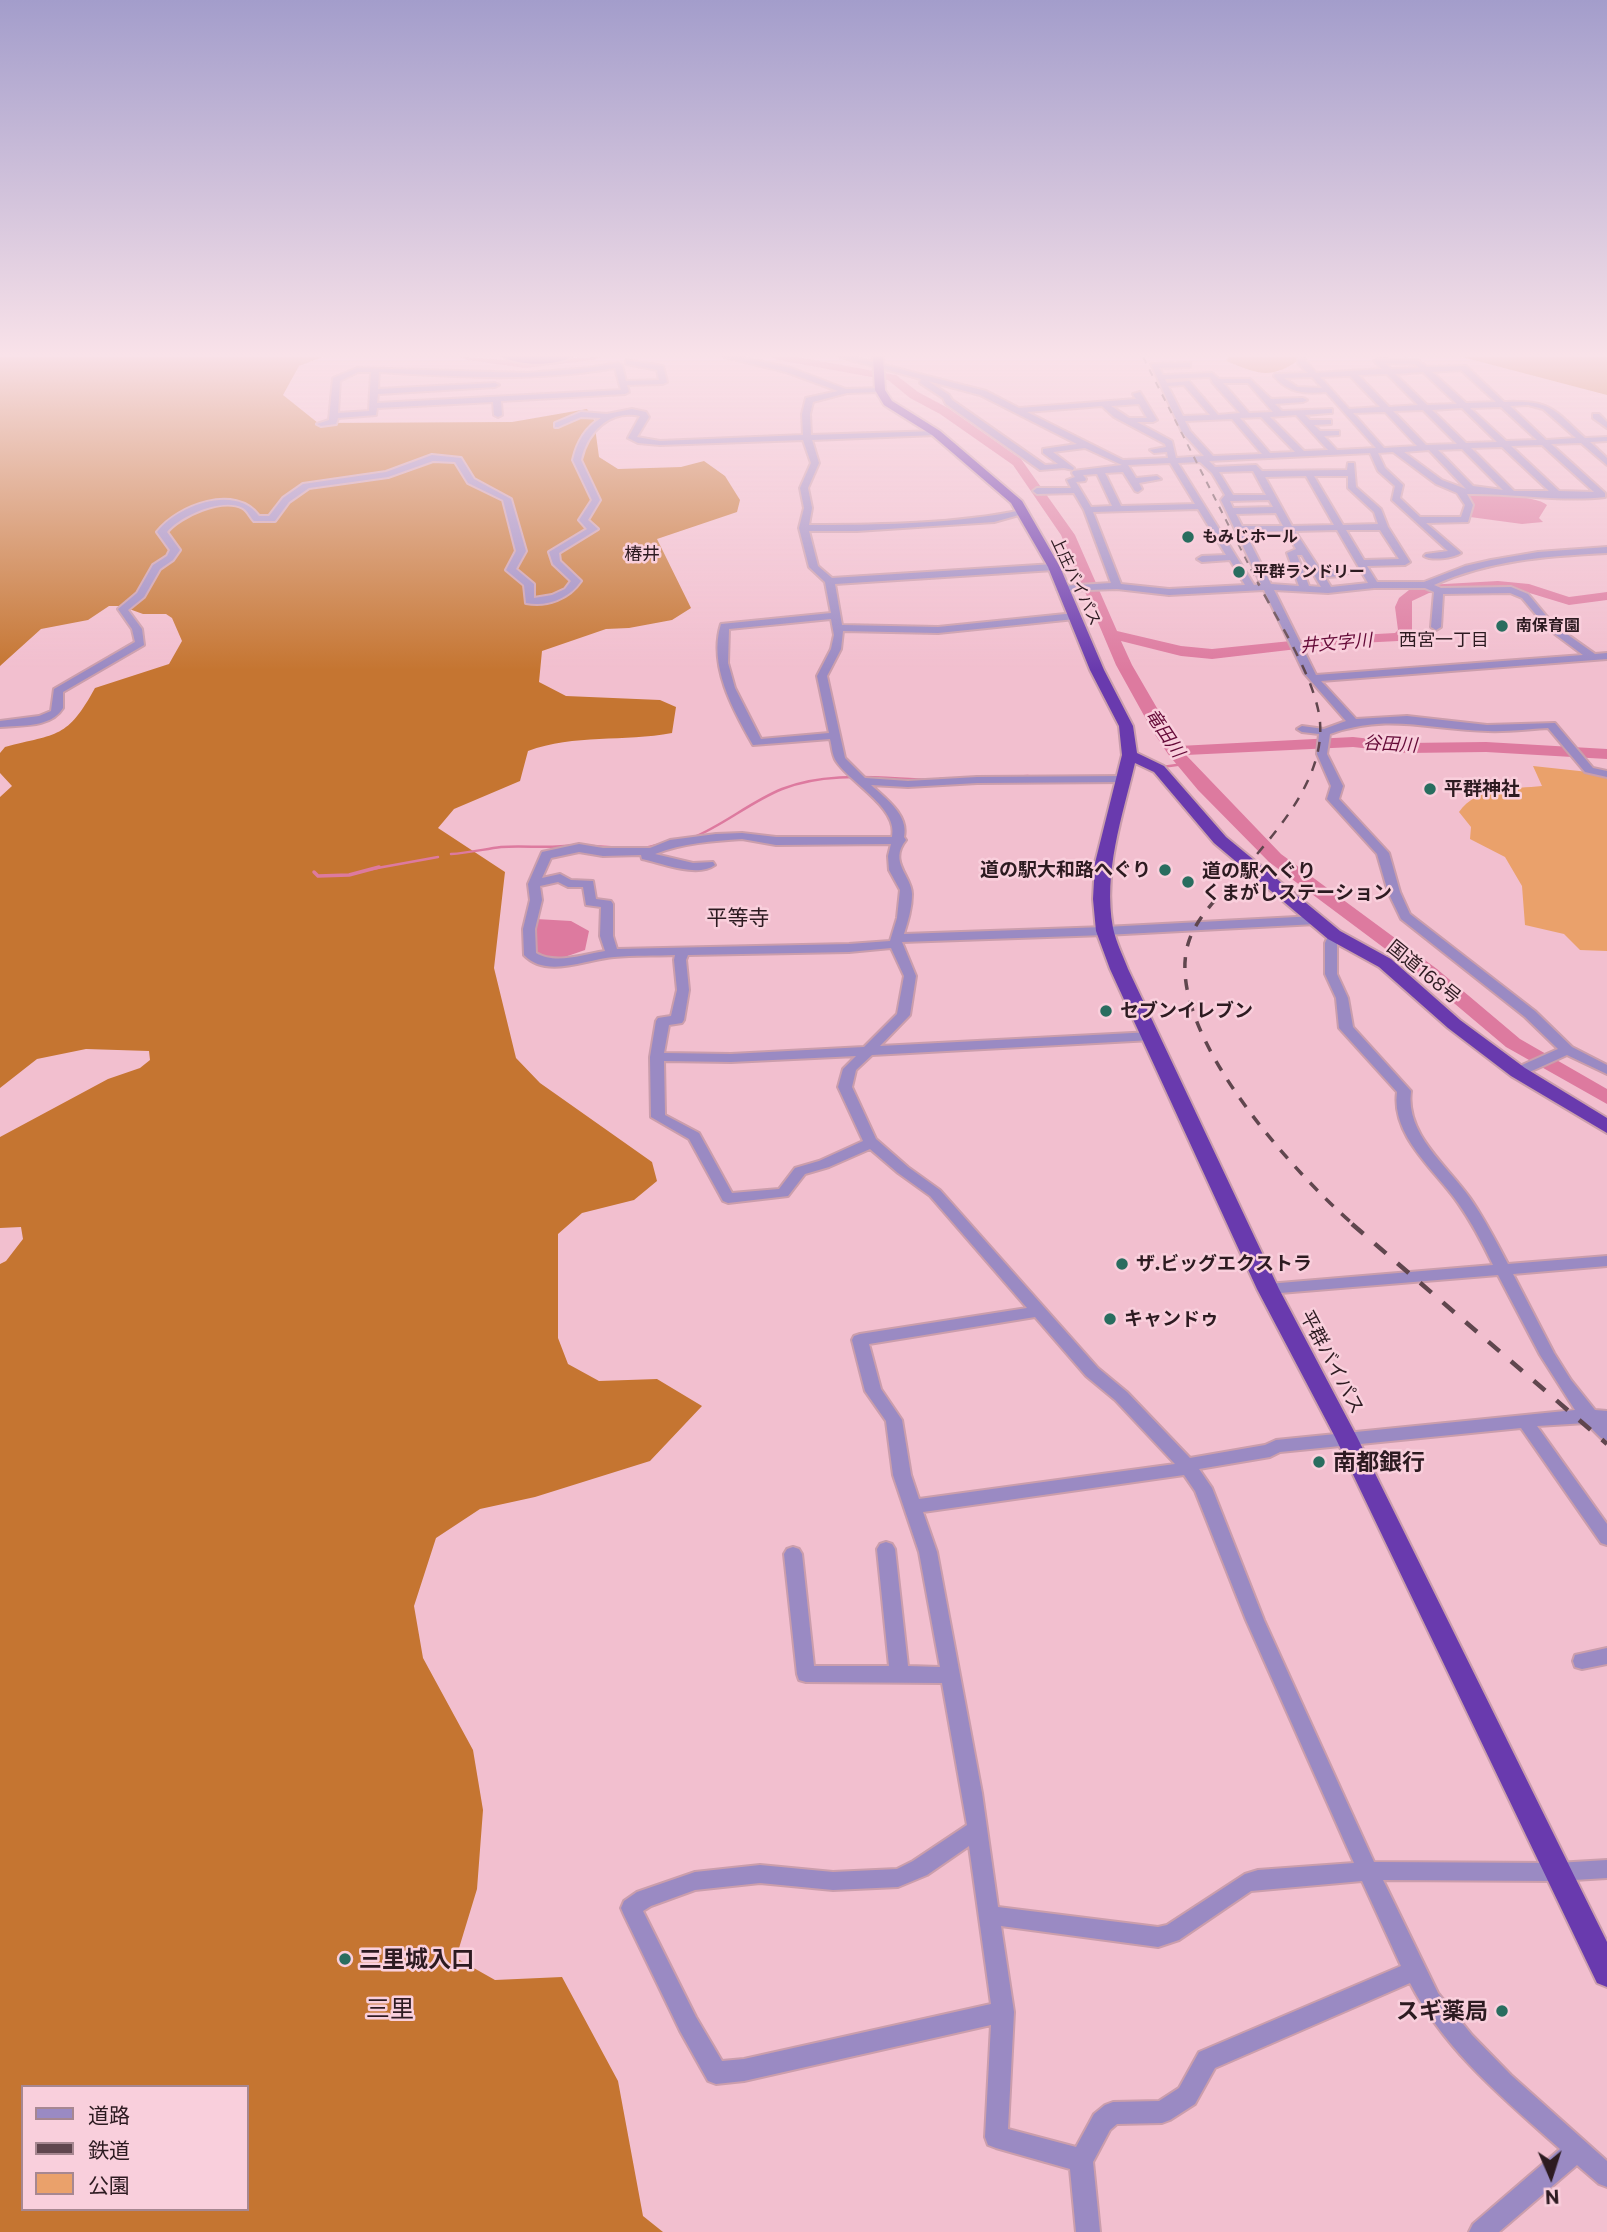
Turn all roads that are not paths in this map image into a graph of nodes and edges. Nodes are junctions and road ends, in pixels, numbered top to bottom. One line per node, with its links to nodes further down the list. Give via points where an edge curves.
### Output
1 (423, 461): 73 (street, via 387,474 306,486 286,500 272,519 257,519 250,508 241,505 201,508 167,523 162,532 174,550 170,558 156,567 141,595 123,609 141,643 58,691 58,709 53,715)
2 (459, 461): 3 (street, via 471,481 507,499 521,551 511,570 529,584 529,601 549,600 566,592 576,580 556,562 554,552 593,529 583,520 596,500)
3 (578, 461)
4 (815, 461): 44 (street, via 804,488 808,508)
5 (971, 461): 40 (highway, 上庄バイパス, via 1005,489)
6 (1033, 461): 19 (street, via 1043,468)
7 (1062, 461): 19 (street)
8 (1115, 461): 20 (street)
9 (1180, 461): 18 (street)
10 (1208, 461): 23 (street)
11 (1351, 461): 25 (street)
12 (1379, 461): 41 (street, via 1381,469 1399,485 1395,498)
13 (1415, 461): 30 (street, via 1430,477)
14 (1442, 461): 32 (street, via 1472,489)
15 (1479, 461): 32 (street)
16 (1522, 461): 33 (street)
17 (1566, 461): 35 (street)
18 (1173, 462): 20 (street); 36 (street)
19 (1067, 464): 22 (street)
20 (1124, 466): 21 (street); 27 (street, via 1136,485)
21 (1100, 471): 22 (street); 38 (street)
22 (1076, 473): 28 (street, via 1082,479 1071,480)
23 (1215, 473): 26 (street, via 1256,468); 36 (street)
24 (1308, 473): 25 (street); 26 (street); 42 (street)
25 (1352, 473): 43 (street, via 1352,488 1378,510)
26 (1260, 475): 31 (street)
27 (1157, 479)
28 (1076, 490): 29 (street); 37 (street)
29 (1037, 491)
30 (1461, 492): 34 (street); 41 (street, via 1469,505 1465,520)
31 (1271, 493): 36 (street); 39 (street)
32 (1511, 493): 33 (street)
33 (1556, 493): 35 (street)
34 (1536, 495)
35 (1604, 495)
36 (1218, 503): 38 (street); 39 (street); 46 (street); 50 (street)
37 (1088, 510): 38 (street); 58 (street)
38 (1118, 510)
39 (1280, 510): 45 (street)
40 (1022, 513): 44 (street, via 994,519); 53 (highway, 上庄バイパス)
41 (1418, 520): 49 (street, via 1457,553)
42 (1341, 527): 43 (street); 45 (street); 52 (street)
43 (1383, 527): 52 (street, via 1405,562)
44 (804, 528): 56 (street, via 814,567)
45 (1291, 528): 46 (street); 48 (street)
46 (1238, 529): 60 (street)
47 (1607, 550): 62 (street, via 1454,570)
48 (1302, 551): 55 (street); 63 (street, via 1292,553)
49 (1429, 556)
50 (1234, 557): 51 (street); 59 (street)
51 (1202, 559)
52 (1363, 563): 57 (street)
53 (1054, 567): 56 (street); 61 (highway, 上庄バイパス)
54 (1343, 573): 55 (street)
55 (1318, 574): 64 (street)
56 (830, 581): 66 (street)
57 (1374, 585): 62 (street); 64 (street)
58 (1114, 586): 59 (street, via 1169,592); 61 (street)
59 (1251, 587): 60 (street)
60 (1268, 587): 63 (street); 71 (street)
61 (1066, 588): 65 (highway, 上庄バイパス)
62 (1434, 588): 67 (street); 69 (street, via 1511,590 1525,596 1551,627)
63 (1305, 589): 64 (street)
64 (1328, 590)
65 (1075, 616): 68 (street, via 938,631); 77 (highway, 上庄バイパス, via 1126,726)
66 (834, 617): 68 (street); 75 (street, via 724,626 723,663 757,743)
67 (1436, 627)
68 (837, 628): 75 (street, via 836,649 822,676)
69 (1591, 656): 70 (street); 71 (street)
70 (1607, 656)
71 (1314, 677): 72 (street)
72 (1353, 722): 76 (street); 78 (street, via 1407,719 1486,728 1551,725 1589,769)
73 (0, 724)
74 (1302, 729): 76 (street)
75 (834, 736): 80 (street, via 840,760)
76 (1325, 740): 93 (street, via 1322,754 1337,786 1333,799 1383,853 1405,916 1530,1014)
77 (1130, 755): 79 (highway, 平群バイパス); 85 (highway, 国道168号, via 1158,769 1220,840)
78 (1607, 774)
79 (1125, 779): 80 (street, via 908,784); 86 (highway, 平群バイパス, via 1103,863)
80 (859, 780): 81 (street, via 894,814)
81 (900, 840): 84 (street, via 776,841 742,836 632,853 566,849 546,855); 88 (street, via 895,870 906,890)
82 (634, 855): 83 (street, via 663,857 678,865)
83 (709, 865)
84 (534, 884): 89 (street, via 560,878 589,884 590,902 607,904 607,935); 89 (street, via 530,955 557,963)
85 (1316, 920): 86 (street); 87 (highway, 国道168号)
86 (1105, 931): 88 (street); 91 (highway, 平群バイパス)
87 (1334, 935): 95 (highway, 国道168号, via 1385,963 1454,1024); 100 (street, via 1331,974 1342,998 1346,1028 1404,1091 1406,1124 1466,1201)
88 (896, 941): 90 (street, via 849,948); 92 (street, via 910,976 903,1015)
89 (613, 953): 90 (street)
90 (682, 953): 94 (street, via 683,990 677,1020 663,1021)
91 (1152, 1036): 92 (street); 101 (highway, 平群バイパス)
92 (868, 1049): 94 (street); 98 (street, via 850,1069 845,1087)
93 (1567, 1050): 95 (street); 96 (street)
94 (657, 1058): 98 (street, via 658,1116 694,1136 728,1198 783,1193 800,1171)
95 (1525, 1069): 97 (highway, 国道168号)
96 (1607, 1070)
97 (1607, 1127)
98 (870, 1142): 102 (street, via 935,1193)
99 (1607, 1261): 100 (street)
100 (1505, 1269): 101 (street); 104 (street, via 1566,1386)
101 (1268, 1289): 107 (highway, 平群バイパス)
102 (1040, 1311): 108 (street, via 1092,1372); 109 (street, via 860,1340 873,1391 894,1420 902,1475)
103 (1607, 1417): 104 (street)
104 (1589, 1418): 105 (street); 106 (street)
105 (1525, 1421): 107 (street); 110 (street)
106 (1607, 1434)
107 (1346, 1437): 108 (street); 120 (highway, 平群バイパス)
108 (1186, 1465): 109 (street, via 1178,1471); 119 (street, via 1203,1488 1255,1620)
109 (913, 1507): 116 (street, via 928,1552)
110 (1607, 1538)
111 (886, 1549): 115 (street)
112 (793, 1554): 115 (street, via 806,1674)
113 (1607, 1656): 114 (street)
114 (1582, 1661)
115 (899, 1674): 116 (street)
116 (949, 1675): 117 (street)
117 (976, 1830): 121 (street); 124 (street, via 898,1878 833,1881 760,1874 695,1881 631,1908 716,2073)
118 (1607, 1869): 120 (street)
119 (1369, 1871): 120 (street); 121 (street, via 1245,1883 1172,1933 1158,1937); 122 (street)
120 (1557, 1872): 123 (highway, 平群バイパス)
121 (989, 1915): 124 (street)
122 (1415, 1971): 125 (street, via 1430,2000 1464,2043); 126 (street, via 1207,2060 1187,2096 1162,2112 1113,2113 1102,2122)
123 (1607, 1973)
124 (1003, 2012): 126 (street, via 996,2137)
125 (1578, 2148): 127 (street); 129 (street)
126 (1081, 2160): 128 (street)
127 (1607, 2176)
128 (1088, 2232)
129 (1481, 2232)

